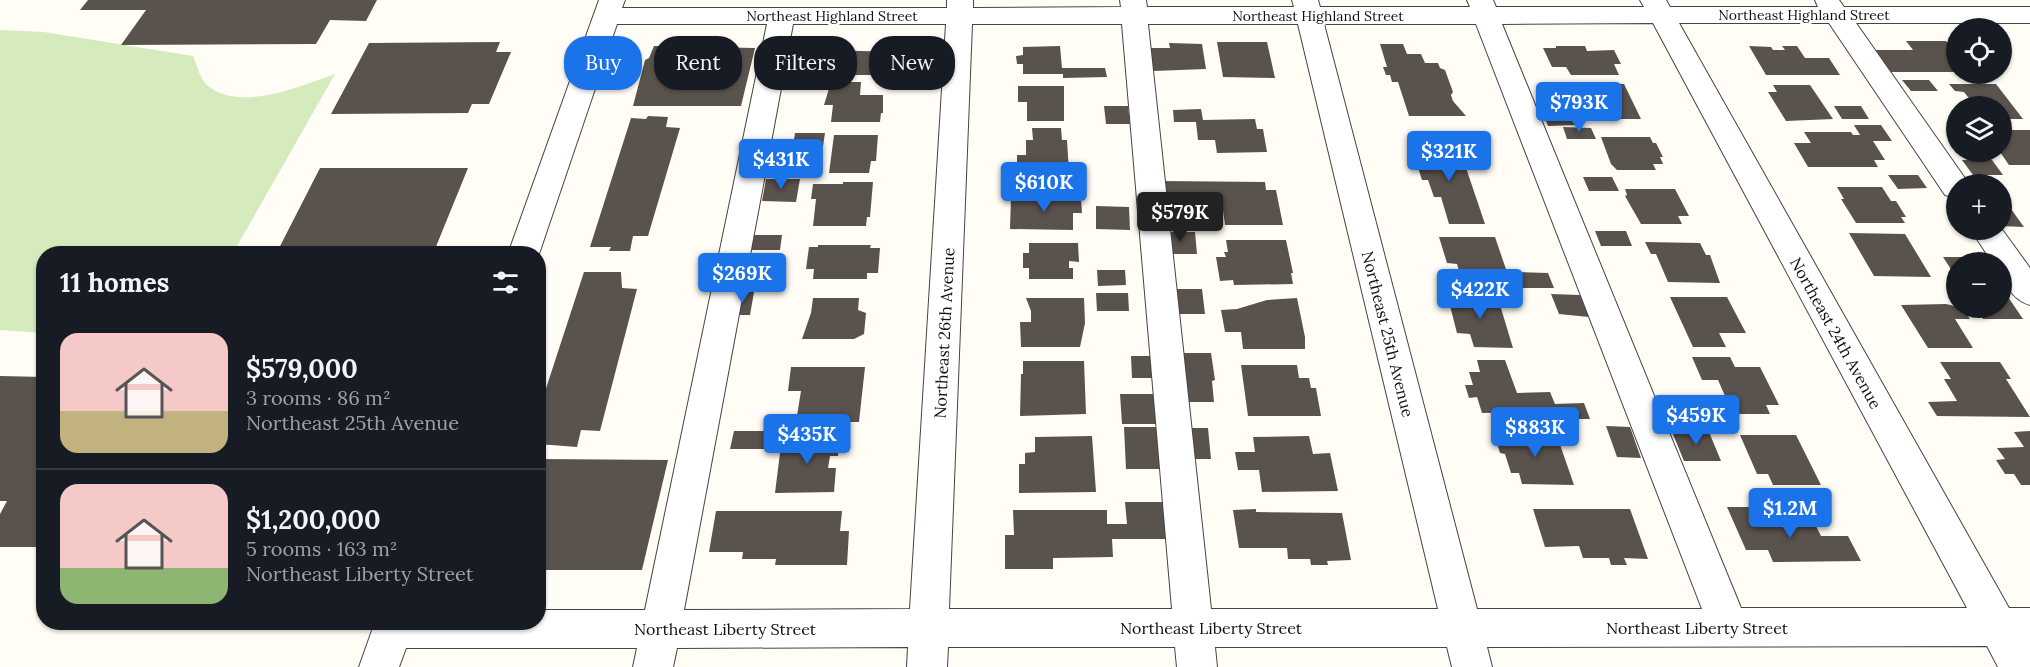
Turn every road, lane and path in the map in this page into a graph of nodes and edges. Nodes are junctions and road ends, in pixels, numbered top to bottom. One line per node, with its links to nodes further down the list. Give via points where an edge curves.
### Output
1 (1831, 7): 7 (street, Northeast Highland Street); 8 (street, Northeast Highland Street); 11 (street)
2 (609, 8): 9 (street, Northeast Highland Street); 13 (street)
3 (960, 8): 4 (street, Northeast Highland Street); 9 (street, Northeast Highland Street); 17 (street, Northeast 26th Avenue)
4 (1133, 8): 5 (street, Northeast Highland Street); 18 (street)
5 (1307, 8): 6 (street, Northeast Highland Street); 19 (street, Northeast 25th Avenue)
6 (1483, 8): 7 (street, Northeast Highland Street); 20 (street)
7 (1657, 8): 15 (street, Northeast 24th Avenue)
8 (2014, 10): 10 (street)
9 (782, 16): 21 (street)
10 (2030, 35)
11 (1947, 174)
12 (1993, 240): 14 (street)
13 (527, 246)
14 (2030, 293)
15 (2014, 627): 20 (street, Northeast Liberty Street); 28 (street, Northeast 24th Avenue)
16 (546, 628): 21 (street, Northeast Liberty Street)
17 (929, 628): 18 (street, Northeast Liberty Street); 21 (street, Northeast Liberty Street); 25 (street, Northeast 26th Avenue)
18 (1193, 628): 19 (street, Northeast Liberty Street); 26 (street)
19 (1462, 628): 20 (street, Northeast Liberty Street); 27 (street, Northeast 25th Avenue)
20 (1729, 628)
21 (660, 629): 24 (street)
22 (393, 630): 23 (street)
23 (379, 667)
24 (653, 667)
25 (927, 667)
26 (1197, 667)
27 (1472, 667)
28 (2020, 667)

